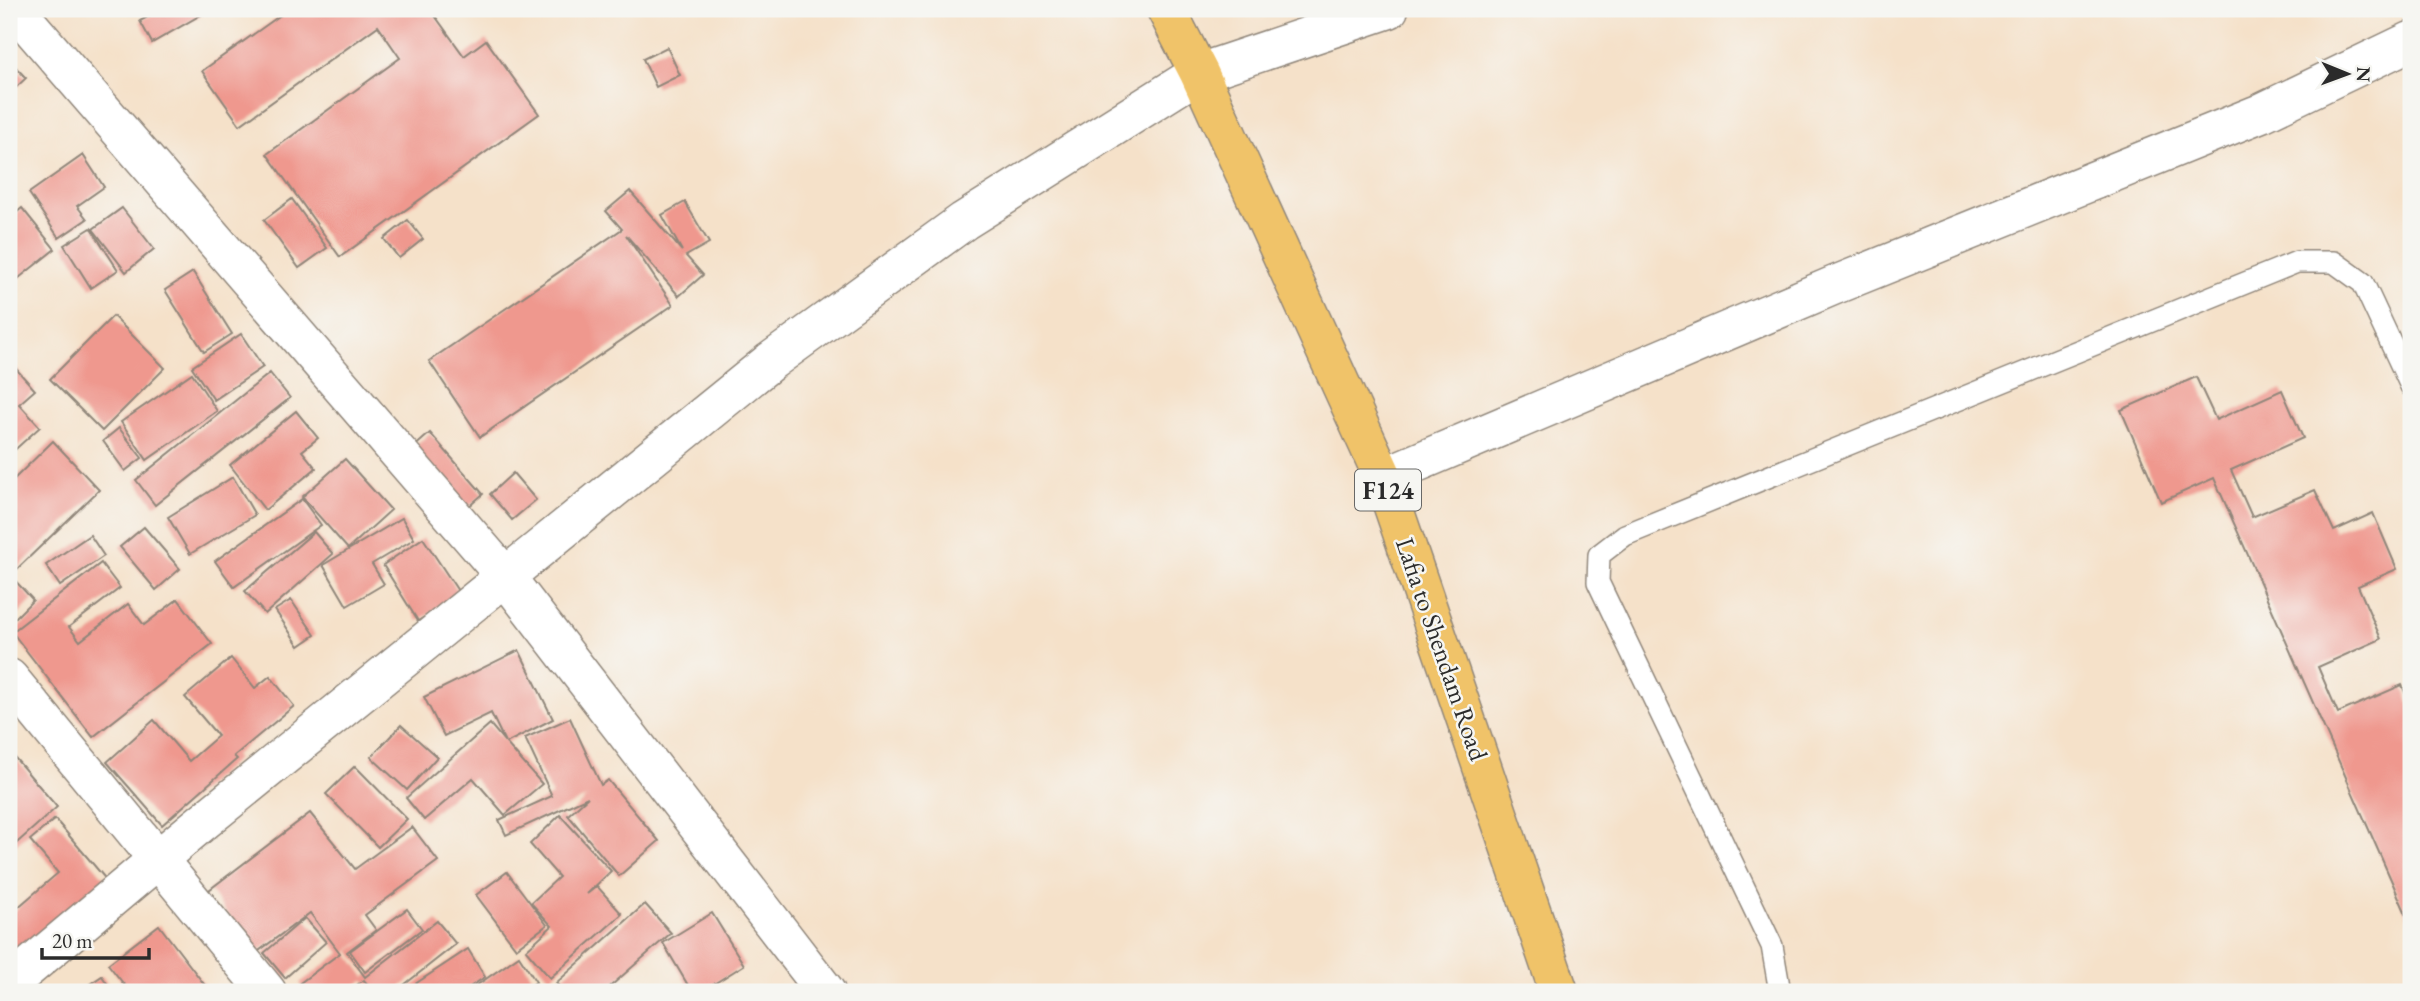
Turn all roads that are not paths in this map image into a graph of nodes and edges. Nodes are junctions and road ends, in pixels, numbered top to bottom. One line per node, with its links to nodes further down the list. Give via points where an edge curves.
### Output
1 (15, 9): 8 (street)
2 (1166, 9): 5 (main road, Lafia to Shendam Road / F124)
3 (1389, 9): 5 (street)
4 (2411, 41): 7 (street, via 2261,113 1835,285)
5 (1199, 74): 7 (main road, Lafia to Shendam Road / F124); 8 (street, via 964,221 771,361)
6 (2411, 386): 15 (lane, via 2363,283 2334,262 2297,262 1625,535 1599,555 1598,582 1772,946)
7 (1383, 477): 14 (main road, Lafia to Shendam Road / F124)
8 (505, 576): 10 (street); 13 (street)
9 (9, 678): 10 (street)
10 (157, 861): 11 (street); 12 (street)
11 (9, 984)
12 (267, 992)
13 (826, 992)
14 (1559, 992)
15 (1780, 992)

